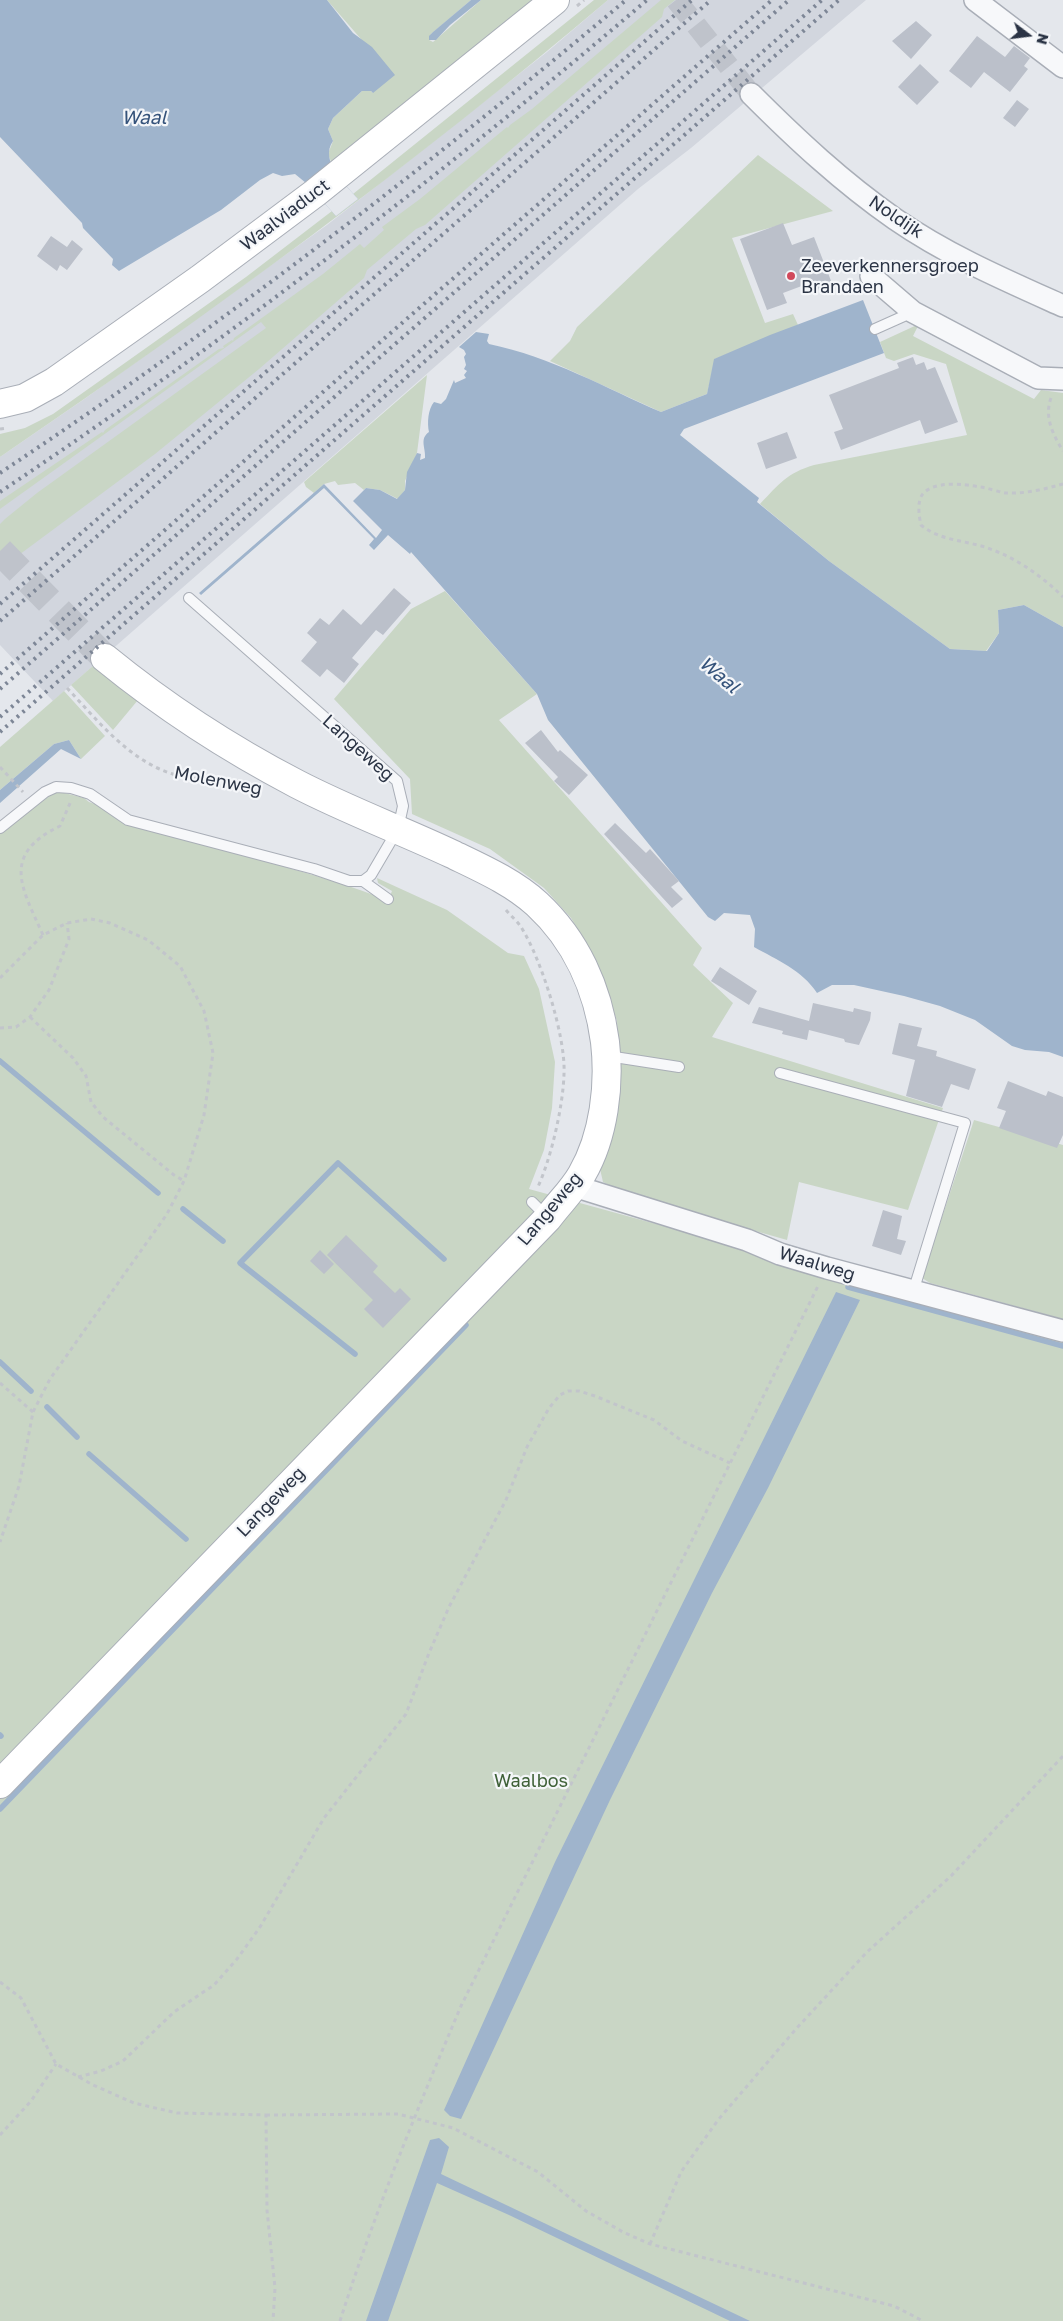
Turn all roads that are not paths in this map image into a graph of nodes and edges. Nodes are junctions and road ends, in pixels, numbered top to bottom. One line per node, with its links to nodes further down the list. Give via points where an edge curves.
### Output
1 (555, 0): 10 (main road, Waalviaduct, via 337,176 200,279 54,382 26,398)
2 (975, 0): 3 (street)
3 (1063, 67)
4 (751, 94): 6 (street, Noldijk, via 797,140 895,219 954,255)
5 (871, 276): 7 (street)
6 (1063, 306)
7 (913, 312): 8 (lane); 9 (street, via 1038,378)
8 (875, 329)
9 (1060, 380)
10 (0, 404)
11 (188, 598): 14 (lane, Langeweg, via 397,781 404,806)
12 (105, 658): 14 (main road, Molenweg, via 145,691 231,748 300,786)
13 (0, 828): 15 (lane, via 45,792 56,787 77,789 128,820 349,881)
14 (398, 829): 15 (lane, via 371,875); 17 (main road, Langeweg, via 511,884 563,932 581,959 593,990)
15 (363, 881): 16 (lane)
16 (388, 899)
17 (607, 1056): 18 (lane); 20 (main road, Langeweg, via 606,1092 600,1126 591,1156)
18 (679, 1067)
19 (780, 1073): 21 (lane, via 965,1123)
20 (574, 1186): 21 (street, Waalweg, via 747,1240 780,1254); 23 (main road, Langeweg, via 540,1210)
21 (913, 1292): 22 (street, Waalweg)
22 (1063, 1331)
23 (0, 1784)

